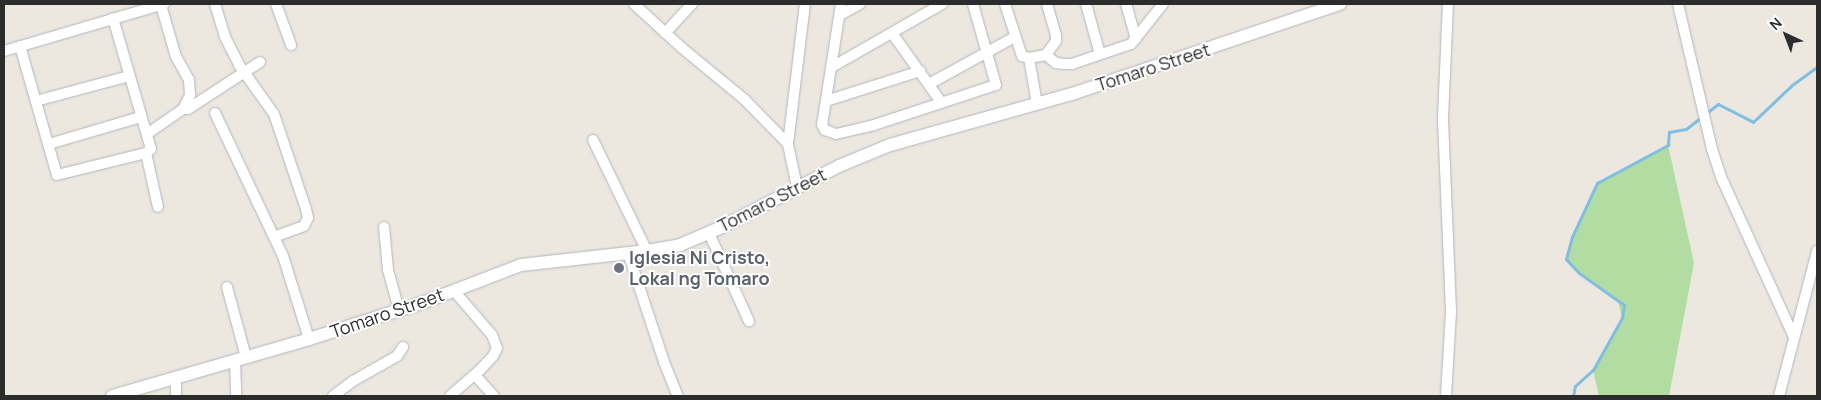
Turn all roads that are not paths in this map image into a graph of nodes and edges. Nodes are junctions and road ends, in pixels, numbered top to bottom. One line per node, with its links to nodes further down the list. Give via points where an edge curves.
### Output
1 (163, 4): 20 (street); 42 (street, via 174,52 189,80 190,95)
2 (215, 4): 35 (street, via 225,38)
3 (276, 4): 25 (street)
4 (634, 4): 21 (street)
5 (692, 4): 21 (street)
6 (805, 4): 48 (street)
7 (841, 4): 19 (street)
8 (860, 4): 19 (street)
9 (942, 4): 22 (street)
10 (973, 4): 27 (street)
11 (1005, 4): 23 (street)
12 (1047, 4): 30 (street, via 1056,42)
13 (1086, 4): 29 (street)
14 (1126, 4): 24 (street)
15 (1164, 4): 24 (street)
16 (1448, 4): 76 (street, via 1442,118 1451,311)
17 (1678, 4): 63 (street, via 1721,177)
18 (1334, 5): 41 (street, Tomaro Street)
19 (840, 15): 33 (street)
20 (113, 18): 26 (street); 36 (street)
21 (666, 33): 48 (street, via 744,99)
22 (892, 33): 33 (street); 34 (street)
23 (1015, 37): 27 (street); 31 (street, via 1022,56)
24 (1136, 40): 29 (street, via 1125,47)
25 (291, 45)
26 (20, 46): 28 (street); 38 (street)
27 (988, 50): 37 (street); 40 (street, via 996,85)
28 (4, 51)
29 (1100, 54): 30 (street, via 1064,64 1056,63)
30 (1046, 55): 31 (street)
31 (1029, 58): 41 (street)
32 (260, 62): 35 (street)
33 (832, 67): 39 (street)
34 (920, 71): 37 (street); 39 (street)
35 (244, 72): 42 (street, via 188,109); 54 (street, via 274,114 308,218 299,229)
36 (129, 76): 38 (street); 44 (street)
37 (930, 84): 40 (street)
38 (36, 101): 47 (street)
39 (826, 101): 40 (street, via 822,125 825,130 836,134)
40 (941, 102)
41 (1037, 104): 50 (street, Tomaro Street, via 890,145)
42 (183, 109): 45 (street)
43 (215, 113): 54 (street)
44 (141, 117): 45 (street); 47 (street)
45 (147, 134): 49 (street, via 151,149)
46 (593, 140): 55 (street)
47 (49, 144): 49 (street, via 57,176)
48 (788, 144): 50 (street)
49 (146, 152): 51 (street)
50 (796, 187): 53 (street, Tomaro Street)
51 (158, 207)
52 (384, 227): 61 (street, via 388,270)
53 (709, 233): 55 (street, Tomaro Street, via 680,245); 62 (street)
54 (274, 237): 64 (street)
55 (647, 251): 57 (street, Tomaro Street)
56 (1817, 251): 58 (street)
57 (628, 253): 60 (street, Tomaro Street, via 521,265); 75 (street)
58 (1813, 284): 63 (street)
59 (226, 287): 66 (street)
60 (454, 290): 61 (street, Tomaro Street); 67 (street, via 492,335 497,348)
61 (399, 310): 64 (street, Tomaro Street)
62 (749, 321)
63 (1794, 336): 77 (street)
64 (310, 339): 66 (street, Tomaro Street)
65 (403, 347): 69 (street, via 391,360)
66 (241, 358): 68 (street, Tomaro Street); 72 (street)
67 (475, 375): 73 (street); 74 (street)
68 (176, 377): 70 (street, Tomaro Street); 71 (street)
69 (336, 395)
70 (112, 396)
71 (176, 396)
72 (236, 396)
73 (450, 396)
74 (494, 396)
75 (678, 396)
76 (1446, 396)
77 (1778, 396)

